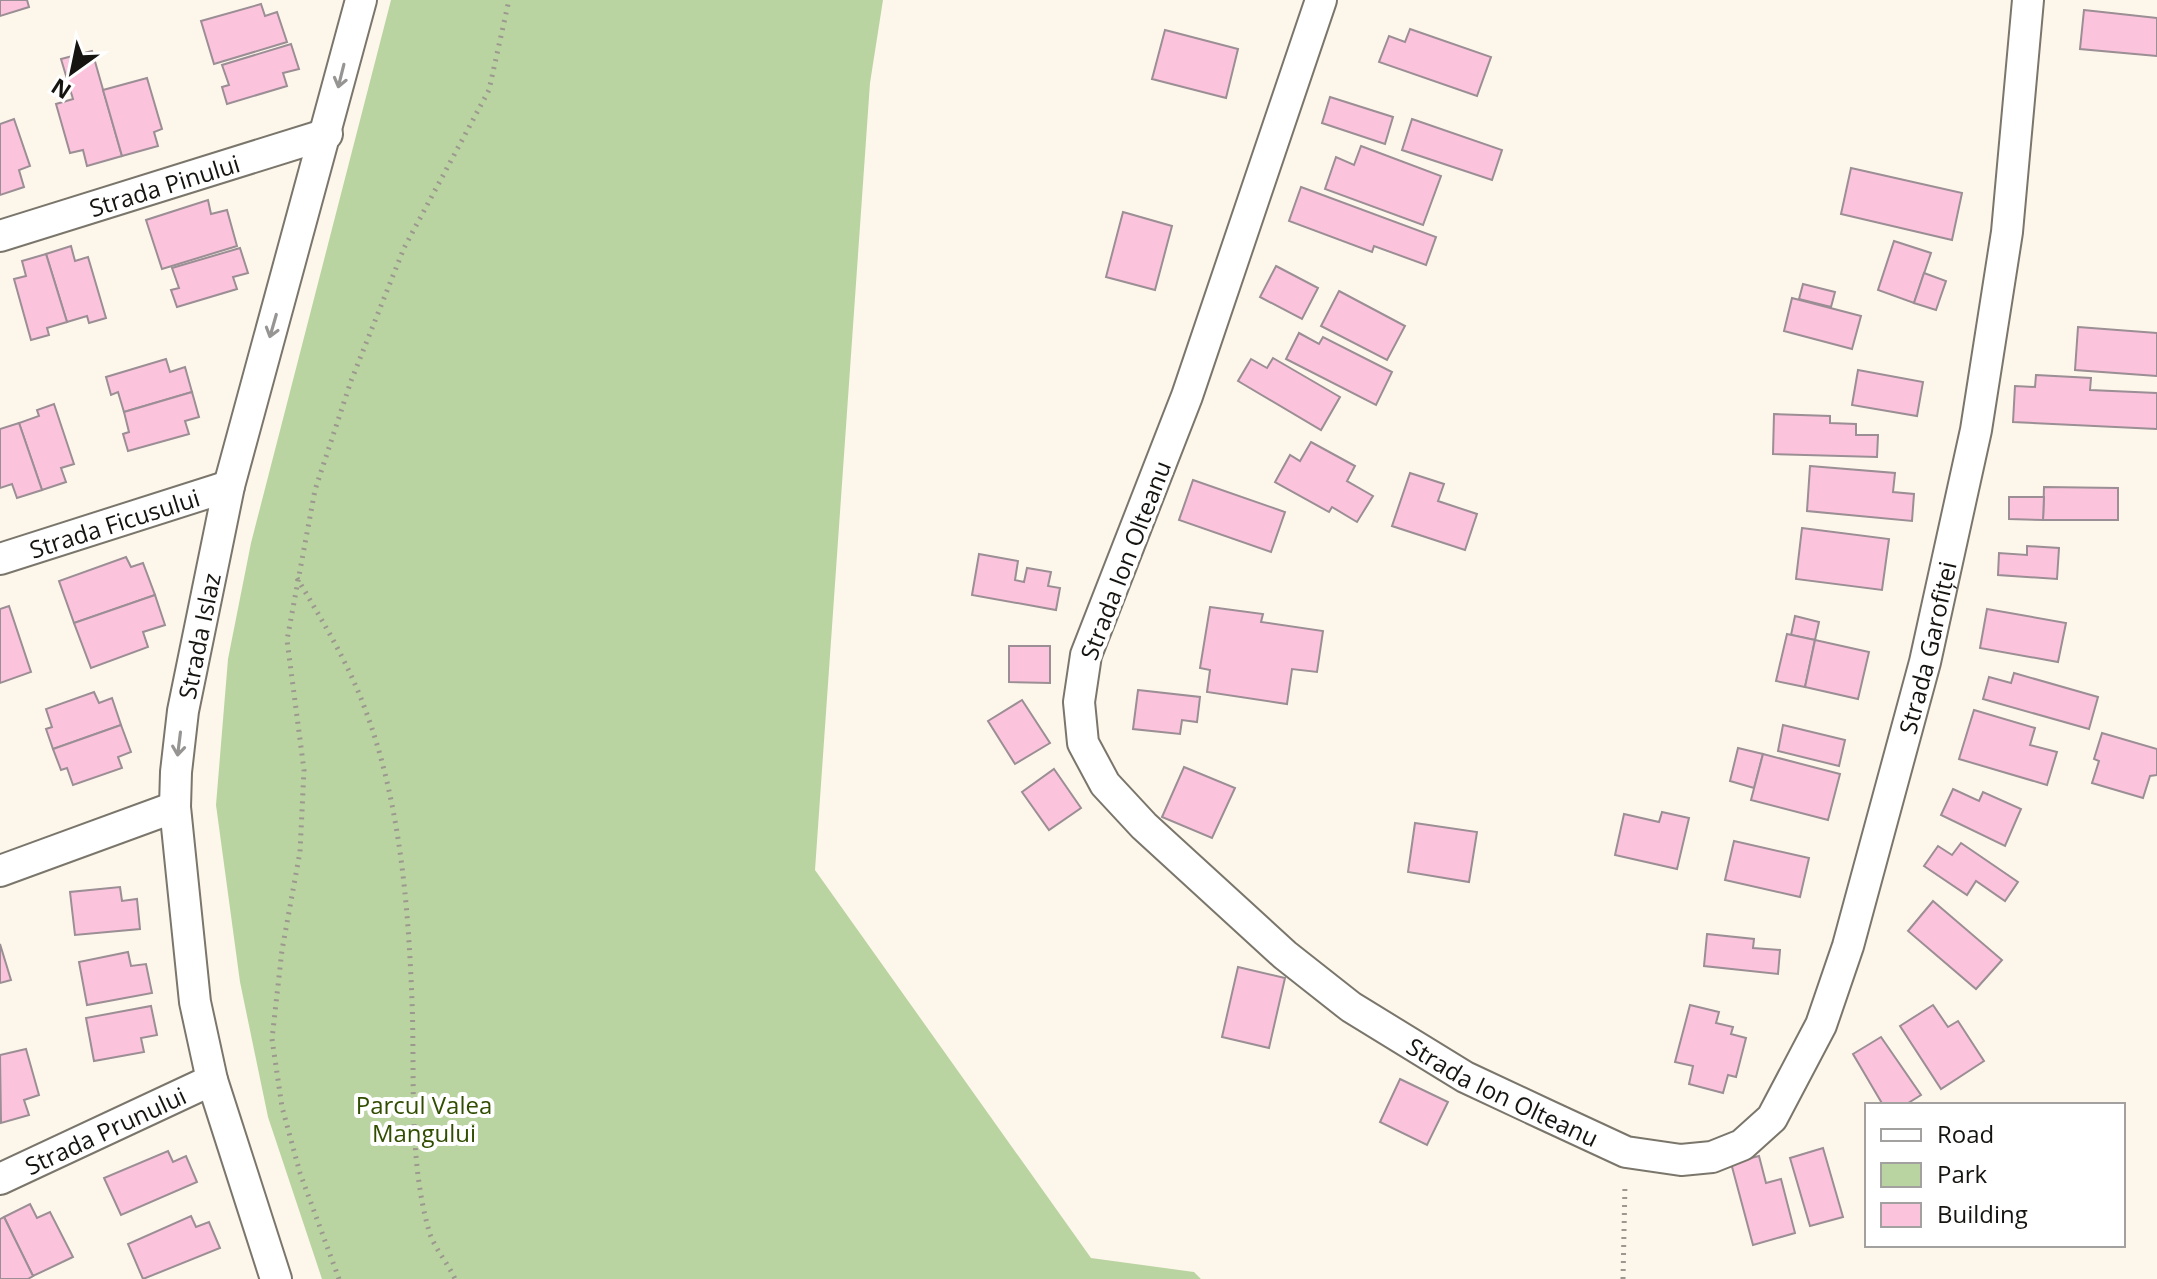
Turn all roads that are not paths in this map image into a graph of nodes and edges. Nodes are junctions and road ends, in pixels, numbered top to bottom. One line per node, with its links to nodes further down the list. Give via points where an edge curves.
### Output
1 (361, 0): 4 (street, Strada Islaz, one-way to 4)
2 (1321, 0): 11 (street, Strada Ion Olteanu, via 1187,396 1086,655 1079,702 1083,743 1105,784 1144,826 1285,955 1351,1007 1465,1077)
3 (2028, 0): 11 (street, Strada Garofiței, via 2007,232 1976,430 1925,662 1848,946 1821,1025 1772,1118 1742,1145 1712,1157 1681,1160)
4 (327, 134): 5 (street, Strada Pinului); 6 (street, Strada Islaz, one-way to 6)
5 (0, 236)
6 (229, 486): 7 (street, Strada Ficusului); 8 (street, Strada Islaz, one-way to 8, via 183,711)
7 (0, 559)
8 (175, 807): 9 (street); 10 (street, Strada Islaz, via 195,1002)
9 (0, 871)
10 (212, 1080): 12 (street, Strada Prunului); 13 (street, Strada Islaz)
11 (1626, 1152)
12 (0, 1179)
13 (276, 1279)

